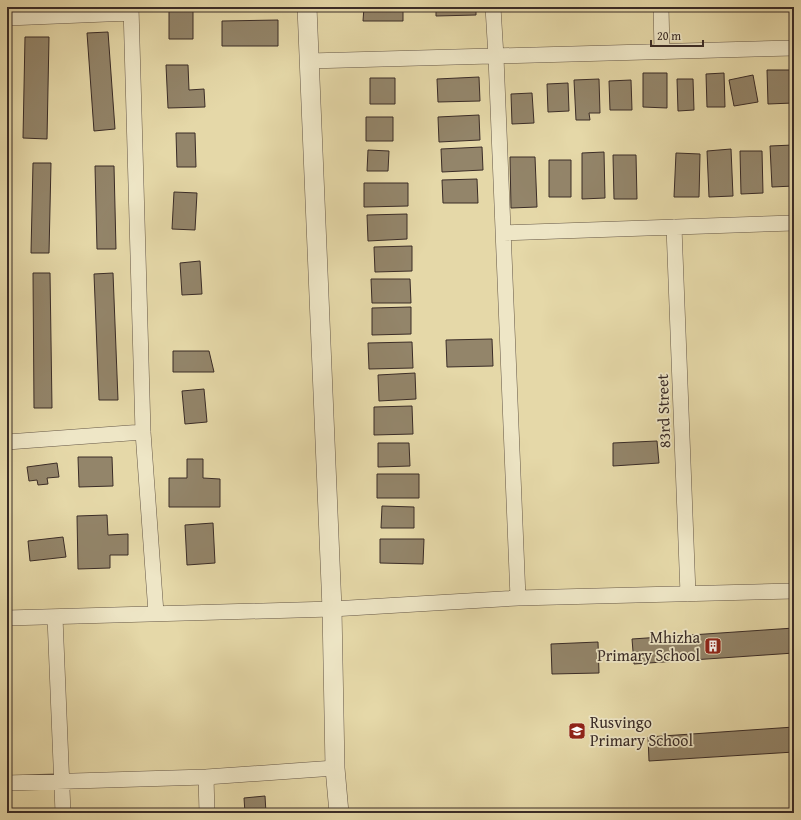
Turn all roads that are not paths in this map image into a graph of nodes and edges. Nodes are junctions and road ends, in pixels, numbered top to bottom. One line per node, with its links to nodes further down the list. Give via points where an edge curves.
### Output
1 (306, 7): 9 (street)
2 (493, 7): 8 (street)
3 (661, 7): 7 (street)
4 (131, 10): 5 (street); 13 (street)
5 (7, 18)
6 (794, 48): 7 (street)
7 (662, 51): 8 (street)
8 (496, 57): 9 (street); 12 (street)
9 (309, 61): 18 (street)
10 (794, 223): 11 (street)
11 (674, 227): 12 (street); 16 (street, 83rd Street)
12 (504, 233): 17 (street)
13 (143, 432): 14 (street); 19 (street)
14 (7, 442)
15 (794, 590): 16 (street)
16 (688, 594): 17 (street)
17 (518, 598): 18 (street)
18 (332, 609): 19 (street); 22 (street)
19 (156, 613): 20 (street)
20 (55, 616): 21 (street); 24 (street)
21 (7, 618)
22 (336, 768): 23 (street); 28 (street)
23 (206, 776): 24 (street); 27 (street)
24 (62, 781): 25 (street); 26 (street)
25 (7, 783)
26 (63, 813)
27 (207, 813)
28 (339, 813)

